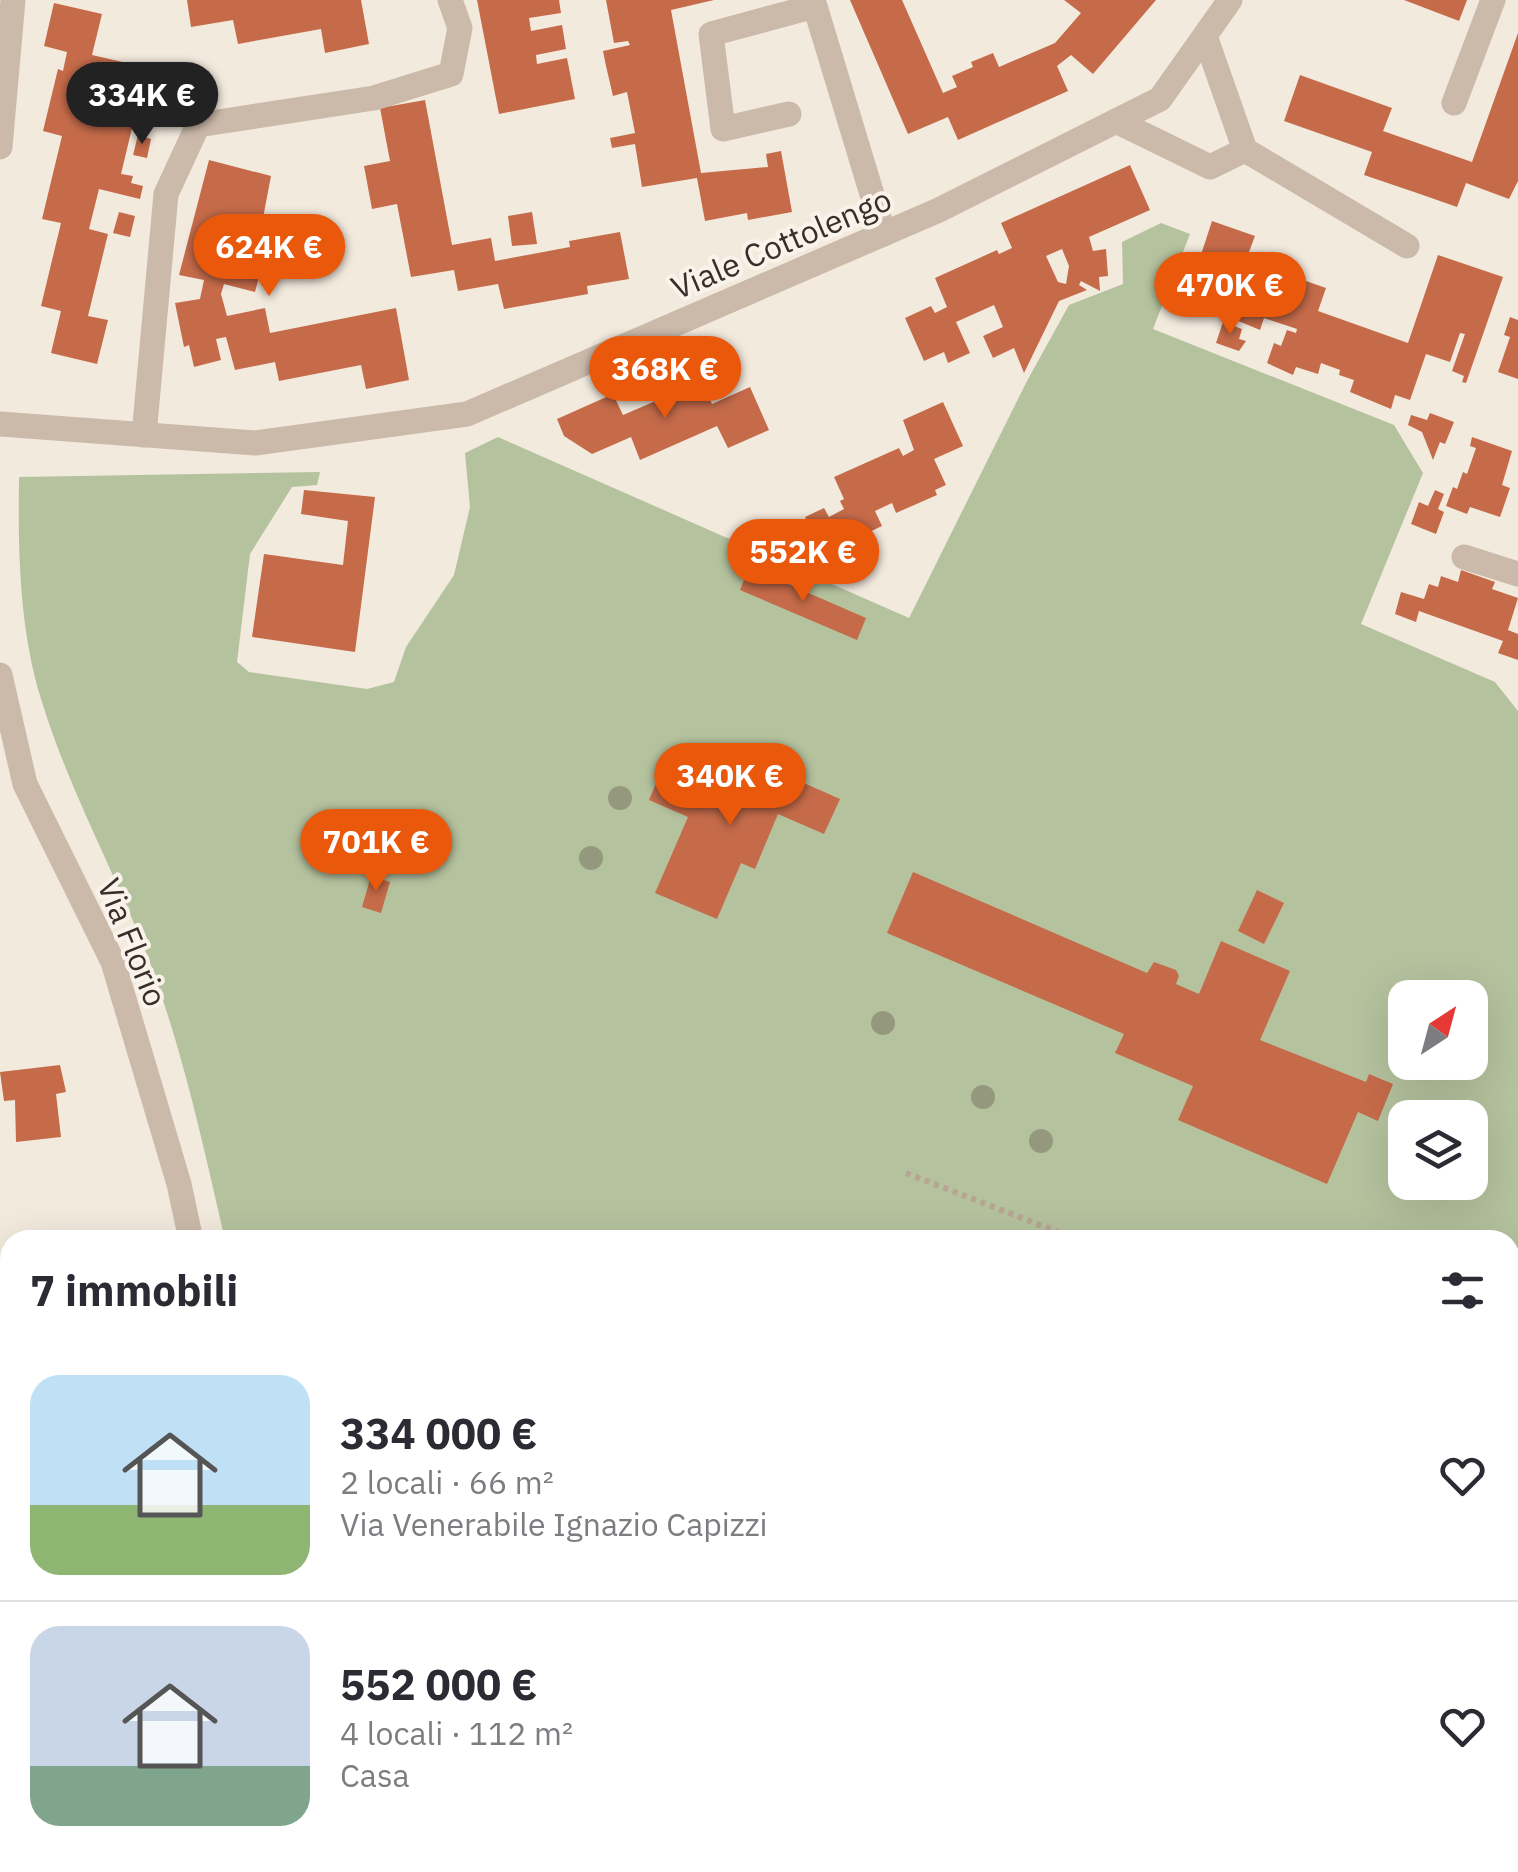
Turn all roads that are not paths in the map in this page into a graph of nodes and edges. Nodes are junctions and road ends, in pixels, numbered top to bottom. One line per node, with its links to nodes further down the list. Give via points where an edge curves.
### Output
1 (13, 0): 9 (street)
2 (450, 0): 14 (street, via 460,28 451,74 374,98 198,125 166,194)
3 (1230, 0): 5 (street, Viale Cottolengo)
4 (1493, 0): 6 (street)
5 (1205, 36): 8 (street, Viale Cottolengo, via 1160,99); 10 (street)
6 (1454, 103)
7 (789, 114): 11 (street, via 723,129 712,34 815,6)
8 (1116, 121): 10 (street, via 1210,167); 11 (street, Viale Cottolengo)
9 (0, 147)
10 (1245, 150): 12 (street)
11 (884, 234): 14 (street, Viale Cottolengo, via 467,414 255,443)
12 (1406, 246)
13 (0, 424): 14 (street, Viale Cottolengo)
14 (144, 434)
15 (1464, 557): 16 (street)
16 (1518, 574)
17 (0, 674): 18 (street, Via Florio, via 25,784 113,962)
18 (190, 1230)

